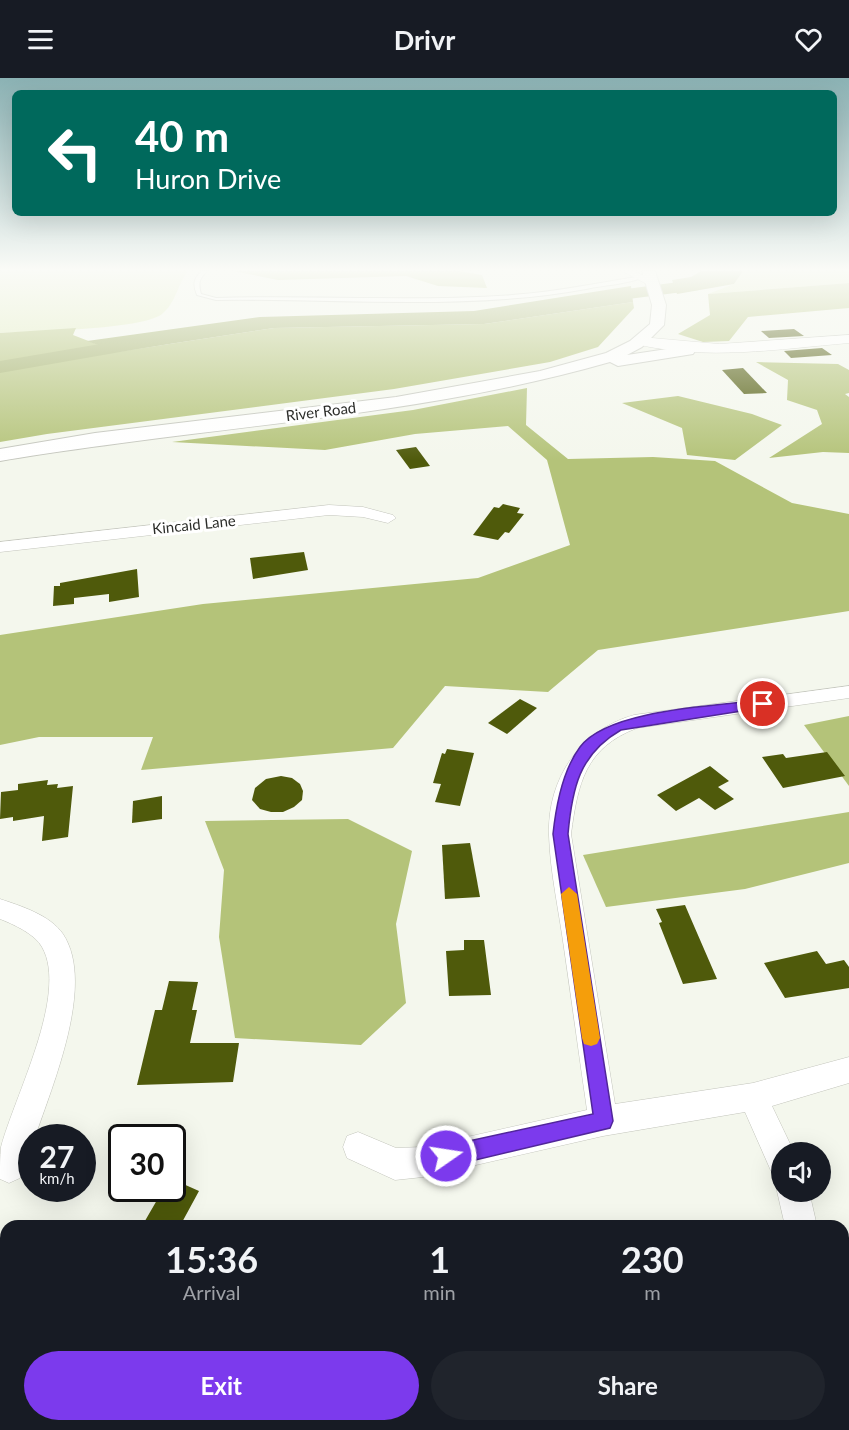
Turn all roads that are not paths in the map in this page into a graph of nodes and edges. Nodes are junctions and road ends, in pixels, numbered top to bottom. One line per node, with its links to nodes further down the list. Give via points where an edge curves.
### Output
1 (647, 334): 4 (main road, River Road)
2 (665, 334): 5 (main road)
3 (849, 339): 5 (street)
4 (639, 342): 5 (street); 6 (main road, River Road)
5 (692, 349): 6 (main road)
6 (597, 362): 7 (main road, River Road, via 396,402)
7 (0, 455)
8 (388, 518): 9 (street, Kincaid Lane, via 329,510)
9 (0, 547)
10 (849, 692): 14 (street, via 634,722 608,732 585,749 563,808 560,834)
11 (0, 909): 17 (street, via 24,918 53,940 63,991 49,1051)
12 (849, 1070): 13 (street)
13 (753, 1097): 14 (street); 15 (street)
14 (603, 1121): 16 (street, via 423,1162 395,1164)
15 (774, 1142)
16 (358, 1147)
17 (9, 1167)
18 (796, 1202): 19 (street)
19 (800, 1220)

